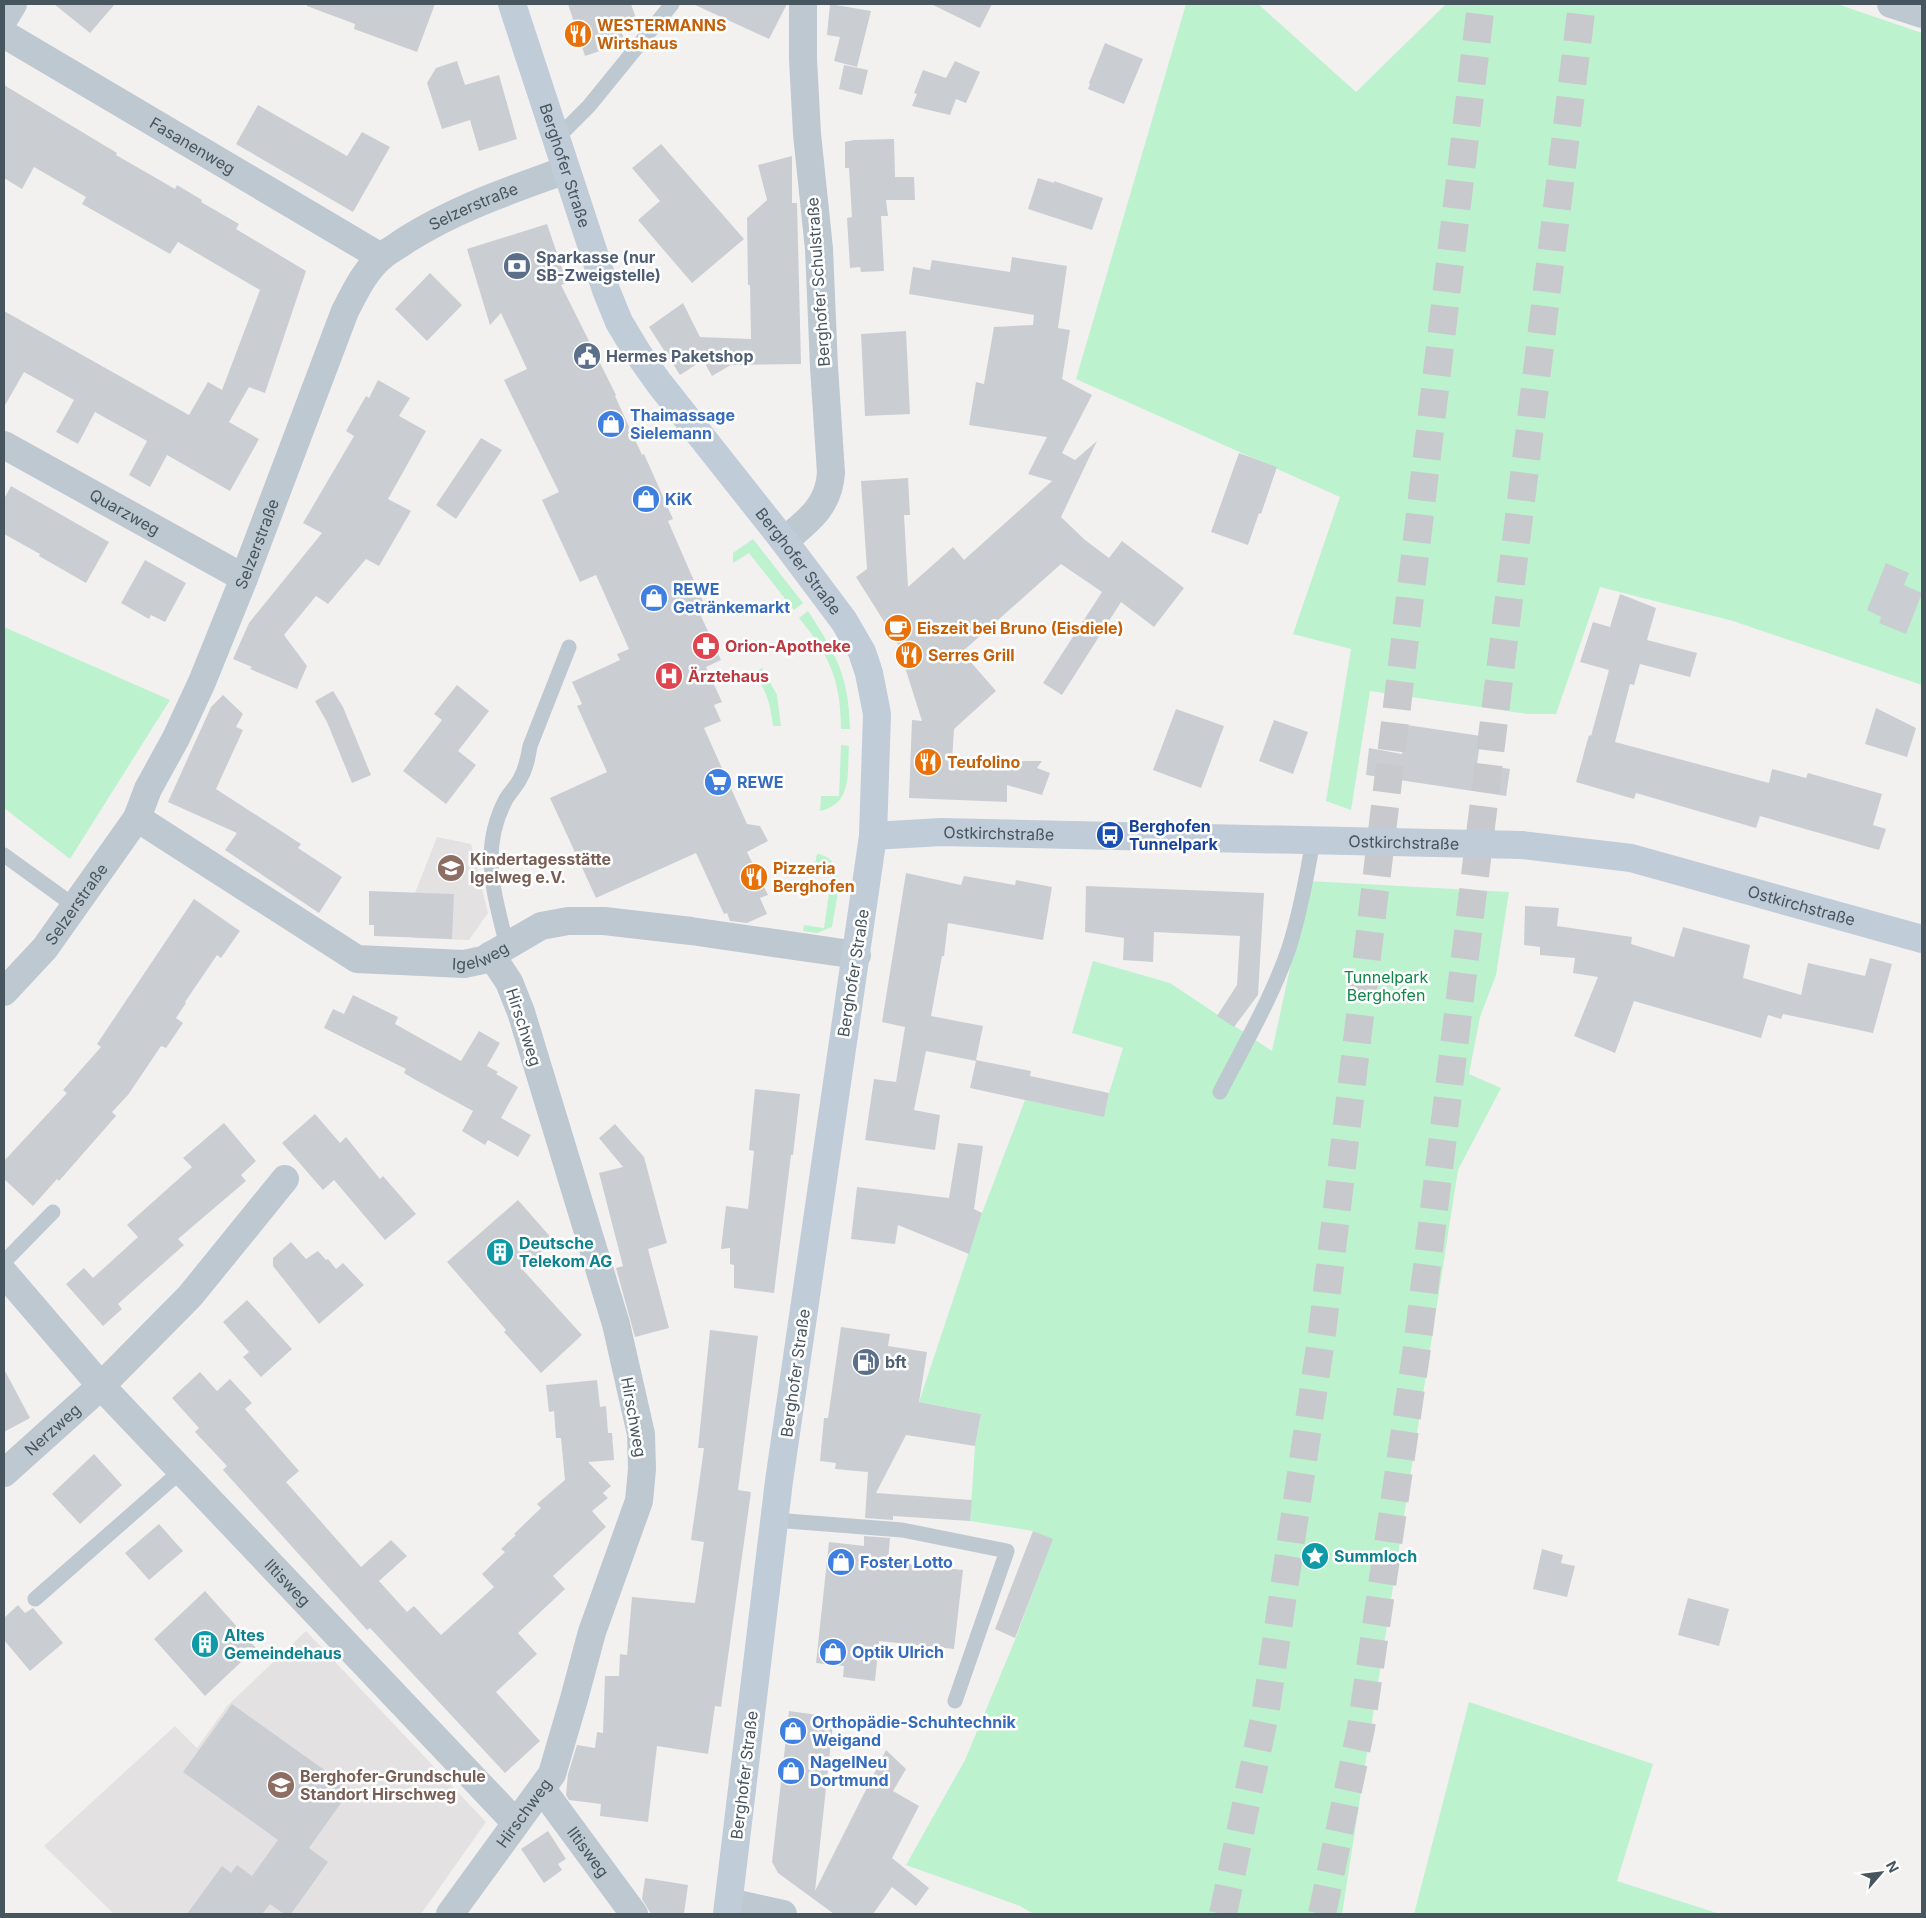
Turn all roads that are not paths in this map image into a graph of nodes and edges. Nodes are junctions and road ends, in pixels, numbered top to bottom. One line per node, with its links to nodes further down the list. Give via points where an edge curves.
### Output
1 (13, 4): 7 (street)
2 (512, 4): 9 (street, Berghofer Straße)
3 (672, 4): 9 (lane, via 589,106)
4 (803, 4): 13 (street, Berghofer Schulstraße, via 807,134 819,249 831,473 822,506)
5 (1891, 4): 6 (street)
6 (1922, 14)
7 (4, 19)
8 (4, 34): 11 (street, Fasanenweg)
9 (557, 138): 10 (street, Berghofer Straße)
10 (566, 170): 11 (street, Selzerstraße, via 453,214); 13 (street, Berghofer Straße, via 619,322 642,360 680,411)
11 (381, 257): 14 (street, Selzerstraße, via 360,281 345,311)
12 (4, 445): 14 (street, Quarzweg)
13 (784, 542): 17 (street, Berghofer Straße, via 844,621 862,652 869,673 877,714)
14 (244, 578): 16 (street, Selzerstraße, via 202,682)
15 (569, 647): 22 (lane, via 530,746 527,764 505,801 492,835 490,855)
16 (136, 818): 20 (street, Selzerstraße); 22 (street, Igelweg, via 357,959 464,964 483,960)
17 (873, 836): 18 (street, Ostkirchstraße, via 941,832); 23 (street, Berghofer Straße)
18 (1313, 840): 21 (street, Ostkirchstraße, via 1522,845 1631,858); 25 (lane, via 1289,948)
19 (4, 854): 20 (lane)
20 (76, 907): 24 (street, Selzerstraße, via 45,948)
21 (1922, 939)
22 (499, 951): 23 (street, Igelweg, via 541,926 568,921 604,921); 36 (street, Hirschweg, via 521,1012 616,1324 641,1434 639,1500 592,1632 552,1774)
23 (857, 955): 33 (street, Berghofer Straße)
24 (4, 992)
25 (1220, 1092)
26 (285, 1179): 30 (street, via 190,1296)
27 (53, 1212): 28 (lane)
28 (4, 1262)
29 (4, 1272): 30 (street, Iltisweg)
30 (101, 1386): 31 (street, Iltisweg); 32 (street, Nerzweg)
31 (181, 1471): 34 (lane); 37 (street, Iltisweg)
32 (4, 1473)
33 (774, 1520): 35 (lane, via 902,1530 1007,1551); 38 (street, Berghofer Straße)
34 (35, 1599)
35 (955, 1701)
36 (542, 1789): 37 (street, Hirschweg); 40 (street, Iltisweg)
37 (516, 1823): 39 (street, Hirschweg)
38 (728, 1908): 41 (street)
39 (450, 1914)
40 (634, 1914)
41 (783, 1914)

